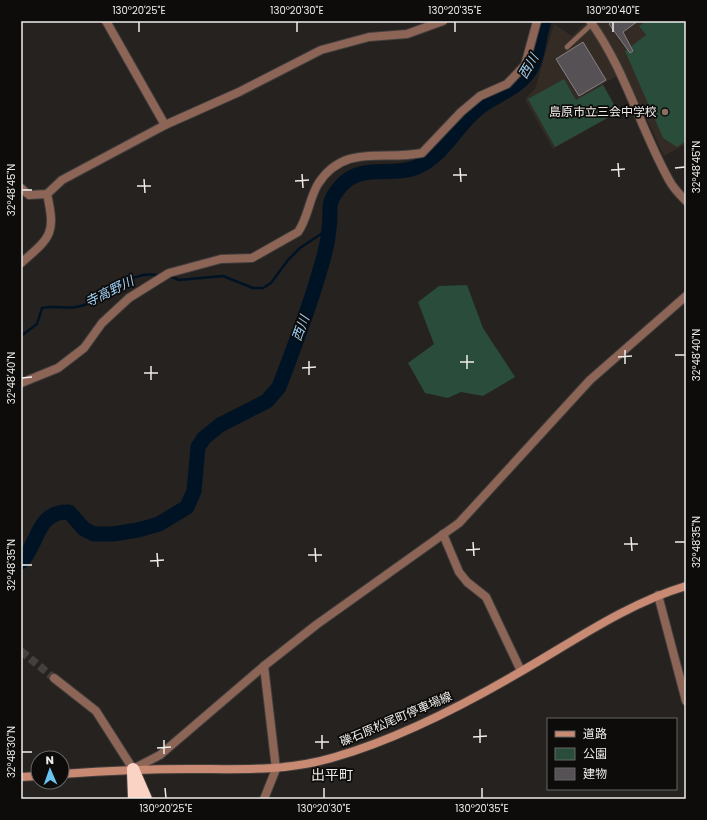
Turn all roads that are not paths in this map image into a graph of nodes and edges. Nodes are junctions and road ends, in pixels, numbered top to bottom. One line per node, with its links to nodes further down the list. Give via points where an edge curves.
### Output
1 (106, 21): 6 (street)
2 (443, 21): 6 (street, via 407,34 369,37 321,50 239,92)
3 (537, 21): 12 (street, via 525,65 507,84 480,96 460,112 422,153 343,160 327,172 319,183 298,232 252,258 221,259 169,273 130,298 102,323 84,348 58,368)
4 (592, 22): 5 (lane); 9 (street, via 627,88 669,181)
5 (566, 47)
6 (165, 124): 8 (street, via 62,180)
7 (21, 188): 8 (street, via 29,195)
8 (47, 194): 10 (street, via 52,215 50,232 39,247)
9 (686, 201)
10 (21, 263)
11 (686, 296): 13 (street, via 590,380 471,512)
12 (21, 383)
13 (443, 534): 16 (street, via 316,625); 17 (street, via 459,572 486,597)
14 (686, 586): 15 (main road, 礫石原松尾町停車場線)
15 (658, 595): 17 (main road, 礫石原松尾町停車場線); 19 (street)
16 (264, 666): 20 (street, via 160,755); 21 (street)
17 (521, 671): 21 (main road, 礫石原松尾町停車場線, via 444,713 368,746 309,764)
18 (54, 678): 20 (street, via 96,711)
19 (686, 701)
20 (133, 769): 21 (main road, 礫石原松尾町停車場線); 22 (main road, 礫石原松尾町停車場線); 23 (highway); 24 (highway)
21 (276, 769): 25 (street)
22 (70, 773)
23 (134, 799)
24 (146, 799)
25 (264, 799)

